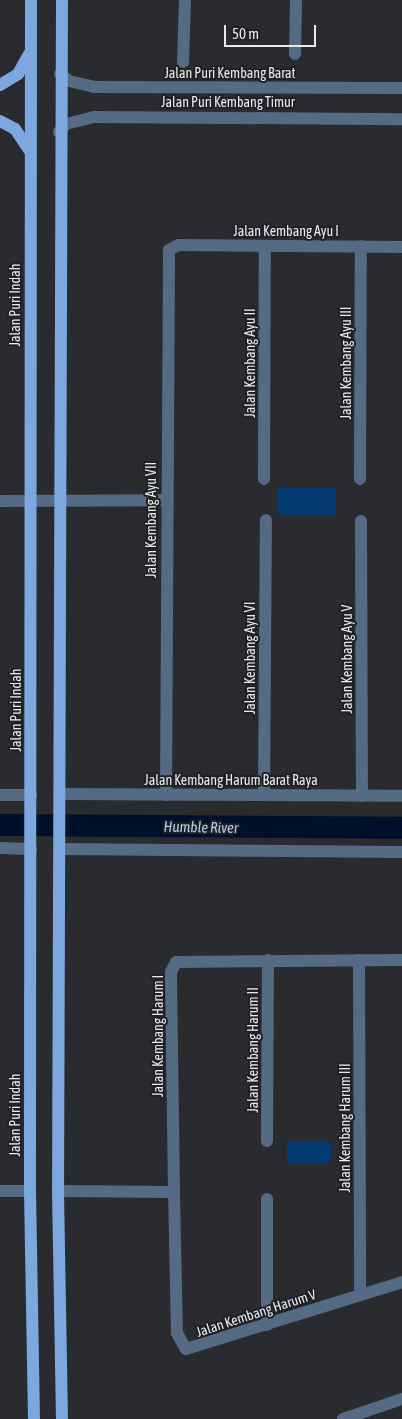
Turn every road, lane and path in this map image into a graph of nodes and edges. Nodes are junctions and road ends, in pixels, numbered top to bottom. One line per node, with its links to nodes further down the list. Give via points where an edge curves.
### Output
1 (31, 0): 5 (main road, Jalan Puri Indah)
2 (62, 0): 8 (main road)
3 (185, 0): 7 (street)
4 (296, 0): 6 (street)
5 (30, 49): 9 (main road, via 18,74); 14 (main road, Jalan Puri Indah)
6 (295, 54)
7 (183, 62)
8 (60, 74): 10 (street, Jalan Puri Kembang Barat, via 69,81 94,87); 13 (main road)
9 (0, 85)
10 (402, 88)
11 (402, 119): 13 (street, Jalan Puri Kembang Timur, via 94,117 66,124)
12 (0, 121): 14 (main road, via 15,129)
13 (59, 132): 24 (main road)
14 (29, 150): 23 (main road, Jalan Puri Indah)
15 (265, 246): 16 (street, Jalan Kembang Ayu I); 18 (street, Jalan Kembang Ayu I); 19 (street, Jalan Kembang Ayu II)
16 (362, 246): 17 (street, Jalan Kembang Ayu I); 20 (street, Jalan Kembang Ayu III)
17 (402, 246)
18 (171, 247): 21 (street, Jalan Kembang Ayu VII)
19 (264, 479)
20 (360, 479)
21 (166, 500): 24 (street); 28 (street, Jalan Kembang Ayu VII)
22 (0, 501): 23 (street)
23 (30, 501): 24 (street); 33 (main road, Jalan Puri Indah)
24 (58, 501): 32 (main road)
25 (266, 520): 29 (street, Jalan Kembang Ayu VI)
26 (361, 521): 30 (street, Jalan Kembang Ayu V)
27 (0, 795): 33 (street)
28 (166, 795): 29 (street, Jalan Kembang Harum Barat Raya); 32 (street, Jalan Kembang Harum Barat Raya)
29 (264, 796): 30 (street, Jalan Kembang Harum Barat Raya)
30 (362, 796): 31 (street, Jalan Kembang Harum Barat Raya)
31 (402, 796)
32 (60, 799): 35 (main road)
33 (31, 800): 34 (main road, Jalan Puri Indah)
34 (31, 846): 36 (street); 43 (main road, Jalan Puri Indah)
35 (60, 846): 37 (street); 44 (main road)
36 (0, 848)
37 (402, 852)
38 (268, 960): 39 (street, Jalan Kembang Harum I); 41 (street, Jalan Kembang Harum II); 45 (street, Jalan Kembang Harum I, via 186,960 173,967)
39 (359, 960): 40 (street, Jalan Kembang Harum I); 48 (street, Jalan Kembang Harum III)
40 (402, 960)
41 (267, 1141)
42 (0, 1191): 43 (street)
43 (30, 1191): 51 (main road, Jalan Puri Indah)
44 (58, 1191): 45 (street); 52 (main road)
45 (174, 1192): 49 (street, Jalan Kembang Harum V, via 180,1344 193,1349)
46 (267, 1199): 49 (street)
47 (402, 1282): 48 (street, Jalan Kembang Harum V)
48 (360, 1295): 49 (street, Jalan Kembang Harum V)
49 (267, 1325)
50 (402, 1399): 53 (street)
51 (34, 1419)
52 (62, 1419)
53 (343, 1419)

